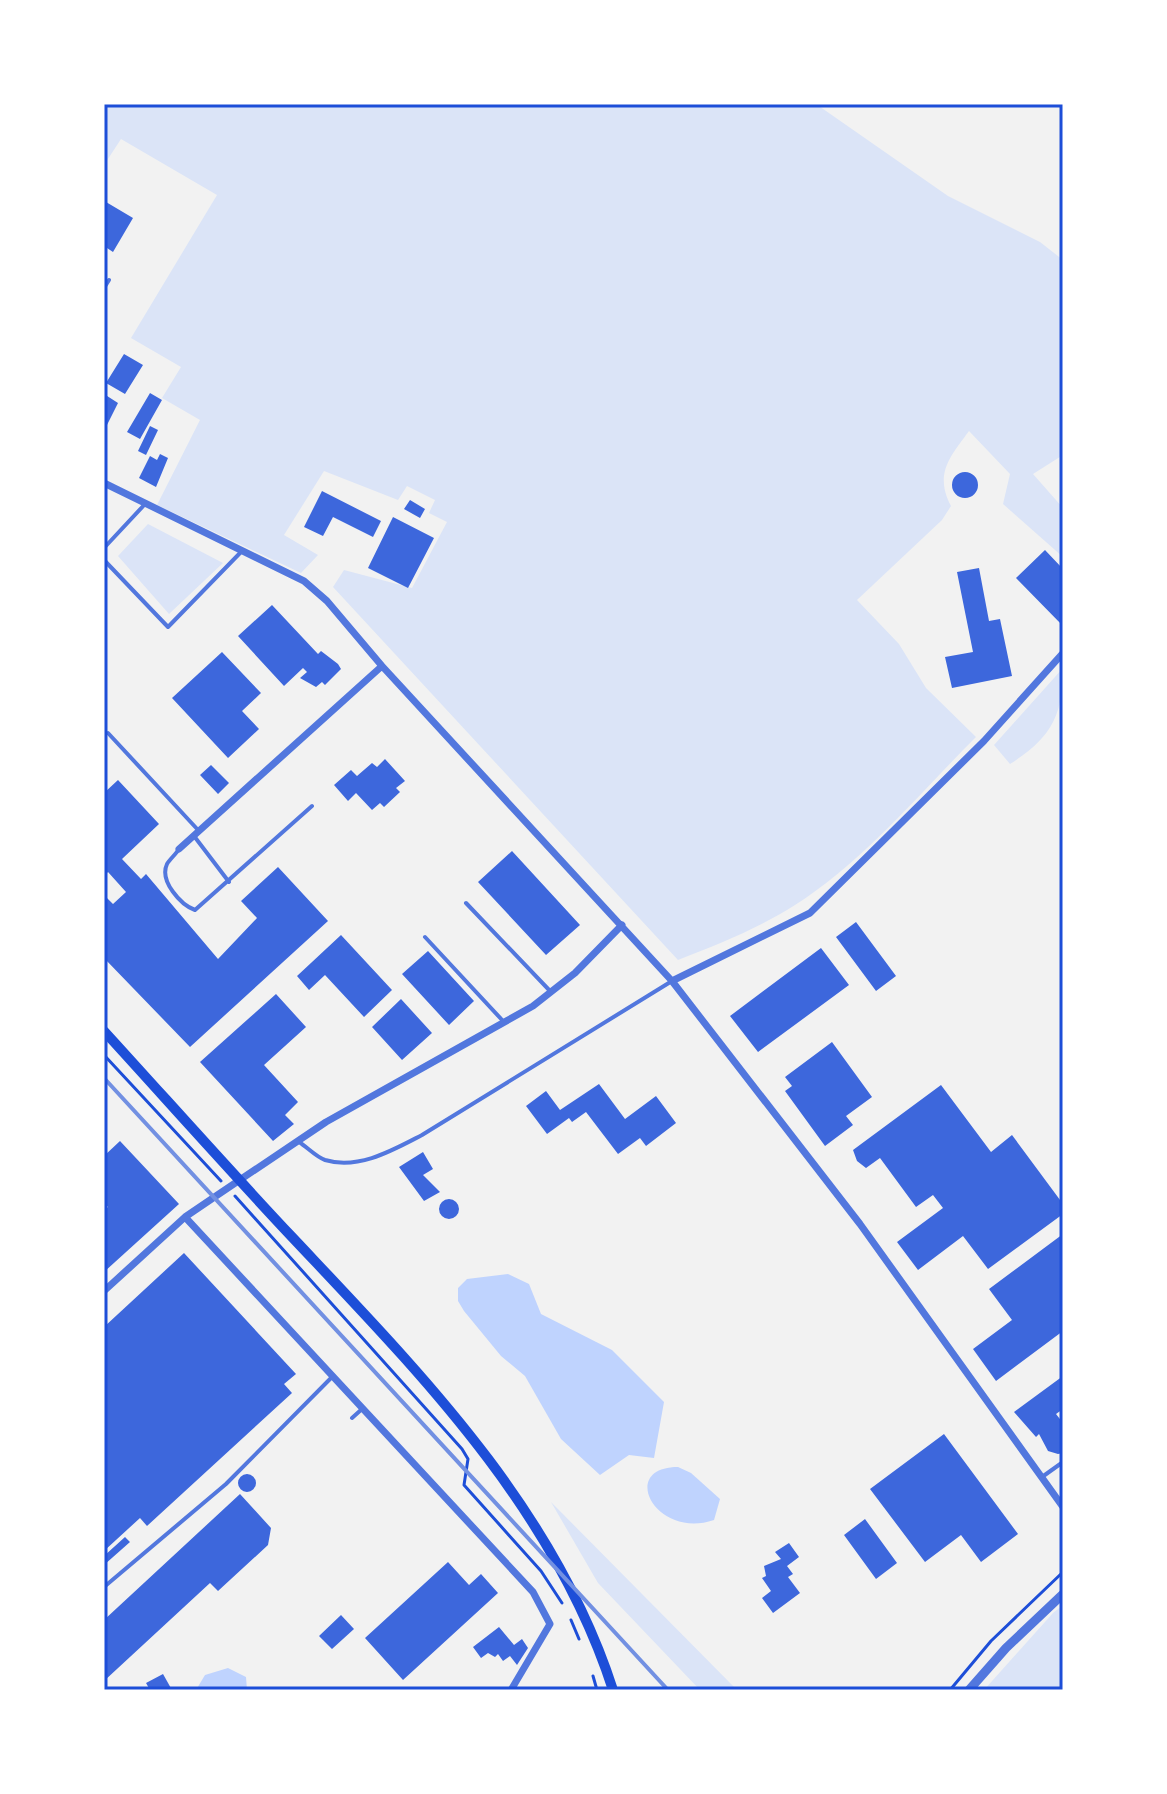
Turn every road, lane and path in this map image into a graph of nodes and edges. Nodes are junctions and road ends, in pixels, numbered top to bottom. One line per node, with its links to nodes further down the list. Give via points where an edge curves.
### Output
1 (109, 280): 2 (lane)
2 (104, 288)
3 (104, 483): 4 (street)
4 (146, 503): 5 (lane); 6 (street)
5 (104, 548)
6 (243, 550): 7 (lane, via 168,627); 9 (street, via 316,591)
7 (104, 560)
8 (1063, 653): 18 (street, via 984,741 810,913)
9 (382, 666): 12 (street); 16 (street)
10 (108, 733): 12 (lane)
11 (312, 806): 14 (lane)
12 (196, 834): 13 (street); 14 (lane)
13 (179, 849): 14 (lane, via 166,874 186,907 195,910)
14 (229, 882)
15 (466, 903): 19 (lane)
16 (622, 925): 18 (street); 19 (street)
17 (425, 937): 20 (lane)
18 (672, 981): 23 (lane, via 388,1152 353,1163 323,1160); 32 (street, via 860,1224)
19 (551, 992): 20 (street)
20 (504, 1023): 23 (street)
21 (104, 1031): 24 (main road)
22 (104, 1055): 25 (path)
23 (299, 1142): 24 (street)
24 (241, 1183): 25 (street); 41 (main road, via 383,1335 511,1485 571,1587)
25 (229, 1189): 26 (street); 37 (path, via 462,1449 468,1459 464,1485 541,1571)
26 (185, 1217): 27 (street); 28 (street)
27 (104, 1291)
28 (333, 1376): 29 (street); 35 (lane, via 226,1484)
29 (363, 1408): 30 (lane); 39 (street, via 533,1592 550,1624)
30 (352, 1418)
31 (1063, 1462): 32 (lane)
32 (1042, 1477): 33 (street)
33 (1063, 1507)
34 (1063, 1572): 42 (path, via 991,1641)
35 (104, 1587)
36 (1063, 1594): 43 (street)
37 (581, 1644)
38 (590, 1667): 40 (path)
39 (511, 1690)
40 (597, 1690)
41 (613, 1690)
42 (950, 1690)
43 (969, 1690)

